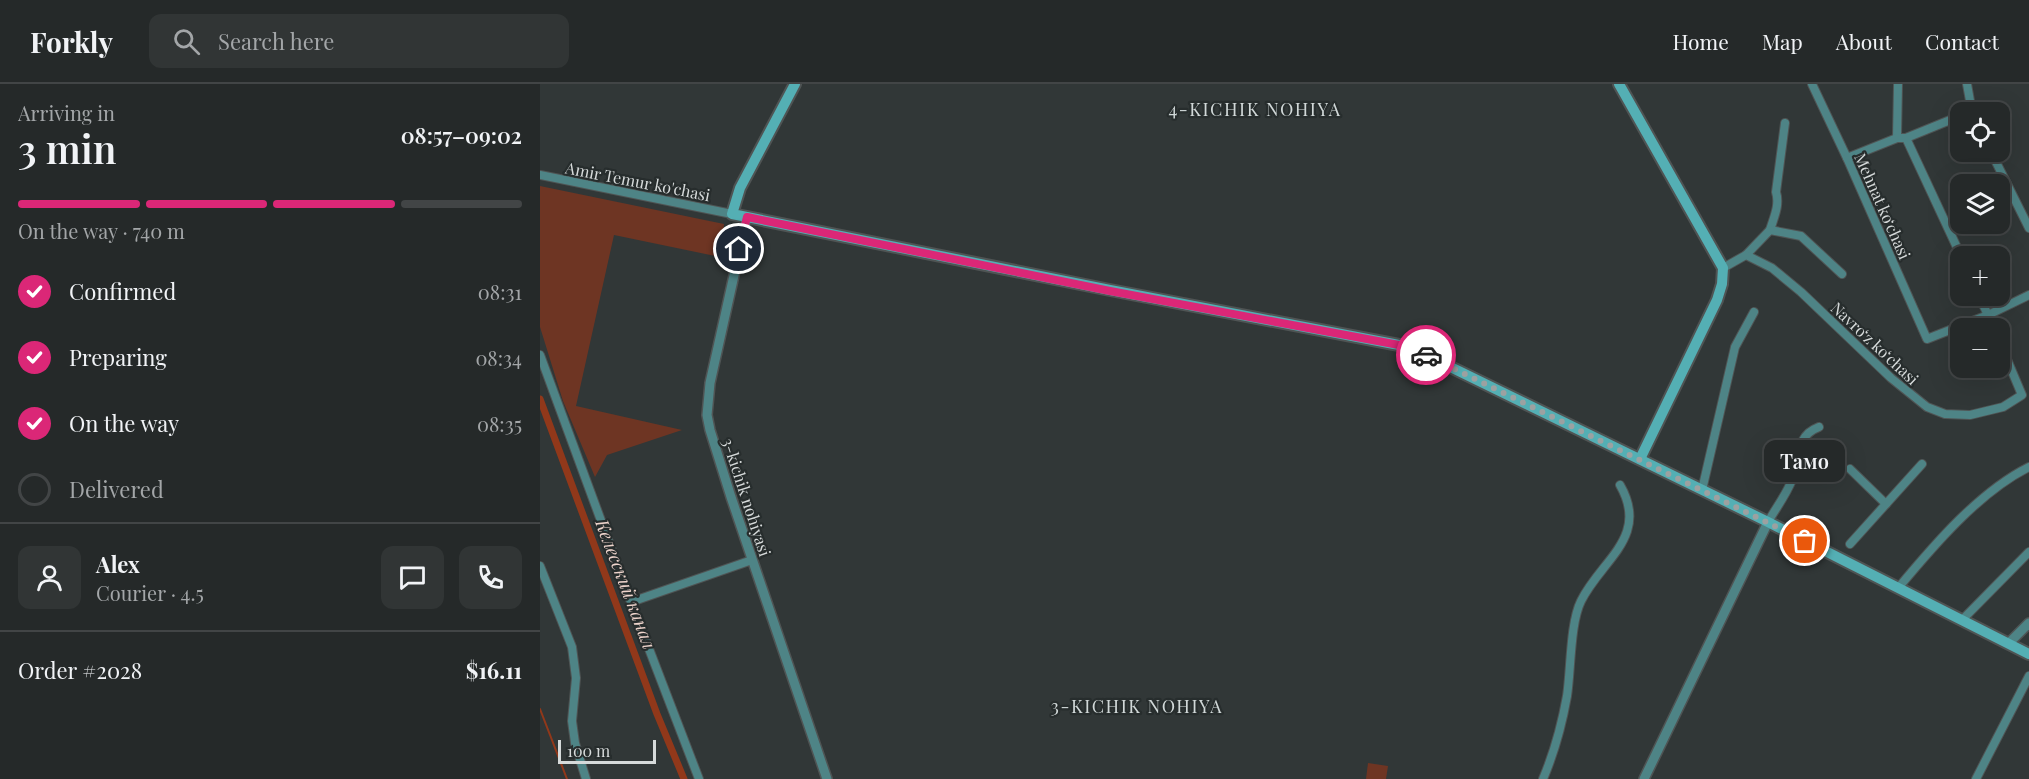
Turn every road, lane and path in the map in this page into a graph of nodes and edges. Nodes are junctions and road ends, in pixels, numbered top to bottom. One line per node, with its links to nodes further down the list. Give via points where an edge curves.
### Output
1 (795, 84): 13 (main road, via 740,188)
2 (1619, 84): 19 (main road)
3 (1812, 84): 10 (street, Mehnat ko‘chasi)
4 (1898, 84): 9 (street)
5 (1967, 84): 6 (street)
6 (1970, 102)
7 (1950, 120): 9 (street)
8 (1785, 123): 16 (street, via 1777,209)
9 (1901, 138): 10 (street); 17 (street)
10 (1847, 158): 24 (street, Mehnat ko‘chasi, via 1927,339)
11 (1997, 162): 15 (street)
12 (540, 175): 13 (street, Amir Temur ko'chasi)
13 (732, 214): 14 (main road)
14 (747, 217): 29 (main road, via 1399,345); 39 (street, 3-kichik nohiyasi, via 710,383 708,415)
15 (2029, 228)
16 (1770, 230): 18 (street); 20 (street, via 1801,236)
17 (1956, 246)
18 (1746, 255): 19 (street); 27 (street, Navro‘z ko‘chasi, via 1772,268 1801,292 1927,407 1945,414 1970,415 2003,407 2022,395)
19 (1722, 268): 29 (main road, via 1717,300)
20 (1842, 274)
21 (2029, 295): 24 (street)
22 (1984, 306): 24 (street)
23 (1754, 312): 34 (street, via 1735,347)
24 (1988, 315): 25 (street)
25 (1989, 318)
26 (540, 355): 42 (street)
27 (2010, 367)
28 (1818, 427): 36 (street, via 1808,431 1802,440 1793,479)
29 (1640, 459): 34 (main road)
30 (1922, 464): 35 (street)
31 (2029, 467): 41 (street, via 1993,489)
32 (1850, 469): 35 (street)
33 (1620, 485): 51 (street, via 1628,499 1626,537 1580,601 1567,696)
34 (1702, 490): 36 (main road)
35 (1886, 504): 37 (street)
36 (1768, 522): 41 (main road); 52 (street)
37 (1850, 544)
38 (2029, 552): 43 (street)
39 (752, 560): 42 (street); 50 (street, 3-kichik nohiyasi)
40 (540, 566): 48 (street, via 572,647 576,678 572,721)
41 (1899, 587): 43 (main road)
42 (631, 602): 49 (street)
43 (1962, 620): 45 (main road)
44 (2029, 622): 45 (street)
45 (2009, 643): 46 (main road)
46 (2029, 654)
47 (2029, 676): 53 (street)
48 (586, 779)
49 (699, 779)
50 (827, 779)
51 (1543, 779)
52 (1644, 779)
53 (1977, 779)

